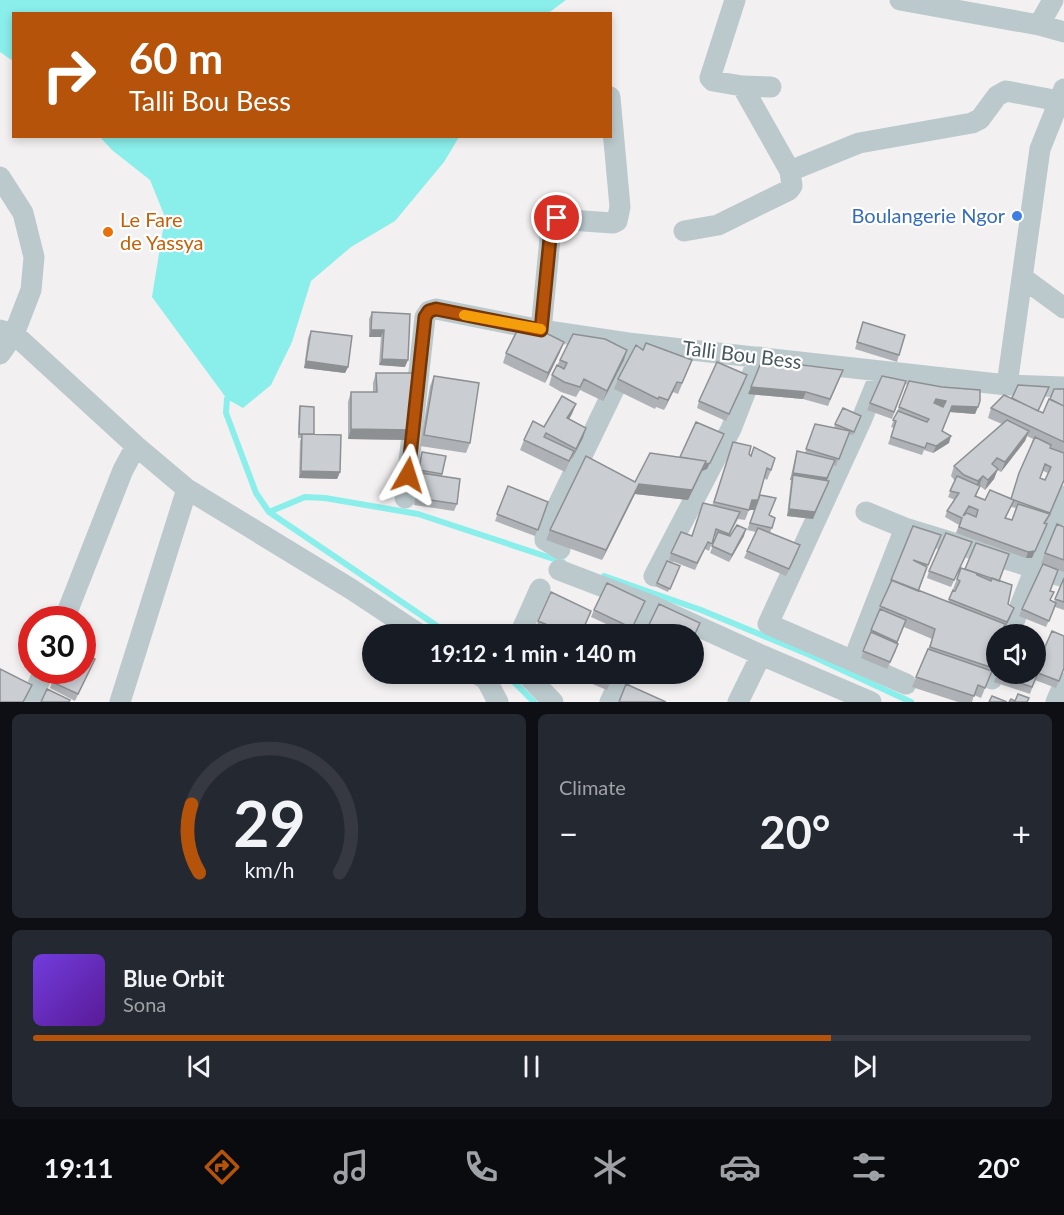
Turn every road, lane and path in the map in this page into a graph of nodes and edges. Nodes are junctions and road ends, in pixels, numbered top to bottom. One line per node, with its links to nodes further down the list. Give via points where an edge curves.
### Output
1 (735, 0): 6 (street, via 710,78)
2 (900, 0): 4 (street)
3 (1053, 0): 4 (street)
4 (1039, 25): 5 (street)
5 (1064, 32)
6 (742, 86): 7 (street); 10 (street)
7 (771, 87)
8 (1062, 97): 10 (street, via 1006,91 997,96 981,119 972,123 858,143); 13 (street, via 1040,149)
9 (612, 117): 15 (street, via 619,215 613,223 555,219)
10 (790, 171): 12 (street, via 793,182 789,190 718,225)
11 (0, 177): 16 (street, via 23,213 34,257 31,290)
12 (684, 231)
13 (1023, 278): 14 (street); 21 (street)
14 (1064, 308)
15 (541, 330): 17 (street, Talli Bou Bess); 26 (street, Talli Bou Bess, via 436,309 429,311 425,317)
16 (7, 332): 18 (street); 23 (street)
17 (628, 343): 19 (street, Talli Bou Bess); 29 (street, via 621,375 544,532 546,540)
18 (0, 354)
19 (759, 357): 20 (street, Talli Bou Bess); 32 (street, via 731,429)
20 (881, 372): 21 (street, Talli Bou Bess); 42 (street, via 768,624)
21 (1007, 385): 22 (street, Talli Bou Bess)
22 (1064, 387)
23 (136, 446): 24 (street); 35 (street)
24 (187, 489): 37 (street); 51 (street)
25 (1064, 496): 30 (street)
26 (405, 498)
27 (866, 512): 28 (street)
28 (905, 528): 30 (street); 42 (street)
29 (560, 549)
30 (1034, 567): 33 (street); 40 (street)
31 (559, 570): 36 (street)
32 (654, 576)
33 (1064, 577)
34 (540, 589): 38 (street)
35 (70, 606)
36 (653, 606): 39 (street); 41 (street)
37 (404, 624)
38 (524, 624)
39 (645, 624)
40 (1013, 624)
41 (761, 655): 54 (street); 55 (street)
42 (853, 662): 48 (street)
43 (1064, 683): 56 (street)
44 (38, 684): 50 (street)
45 (489, 684): 49 (street)
46 (536, 684): 52 (street)
47 (618, 684): 53 (street)
48 (906, 684)
49 (498, 701)
50 (31, 702)
51 (120, 702)
52 (553, 702)
53 (610, 702)
54 (738, 702)
55 (872, 702)
56 (1056, 702)

